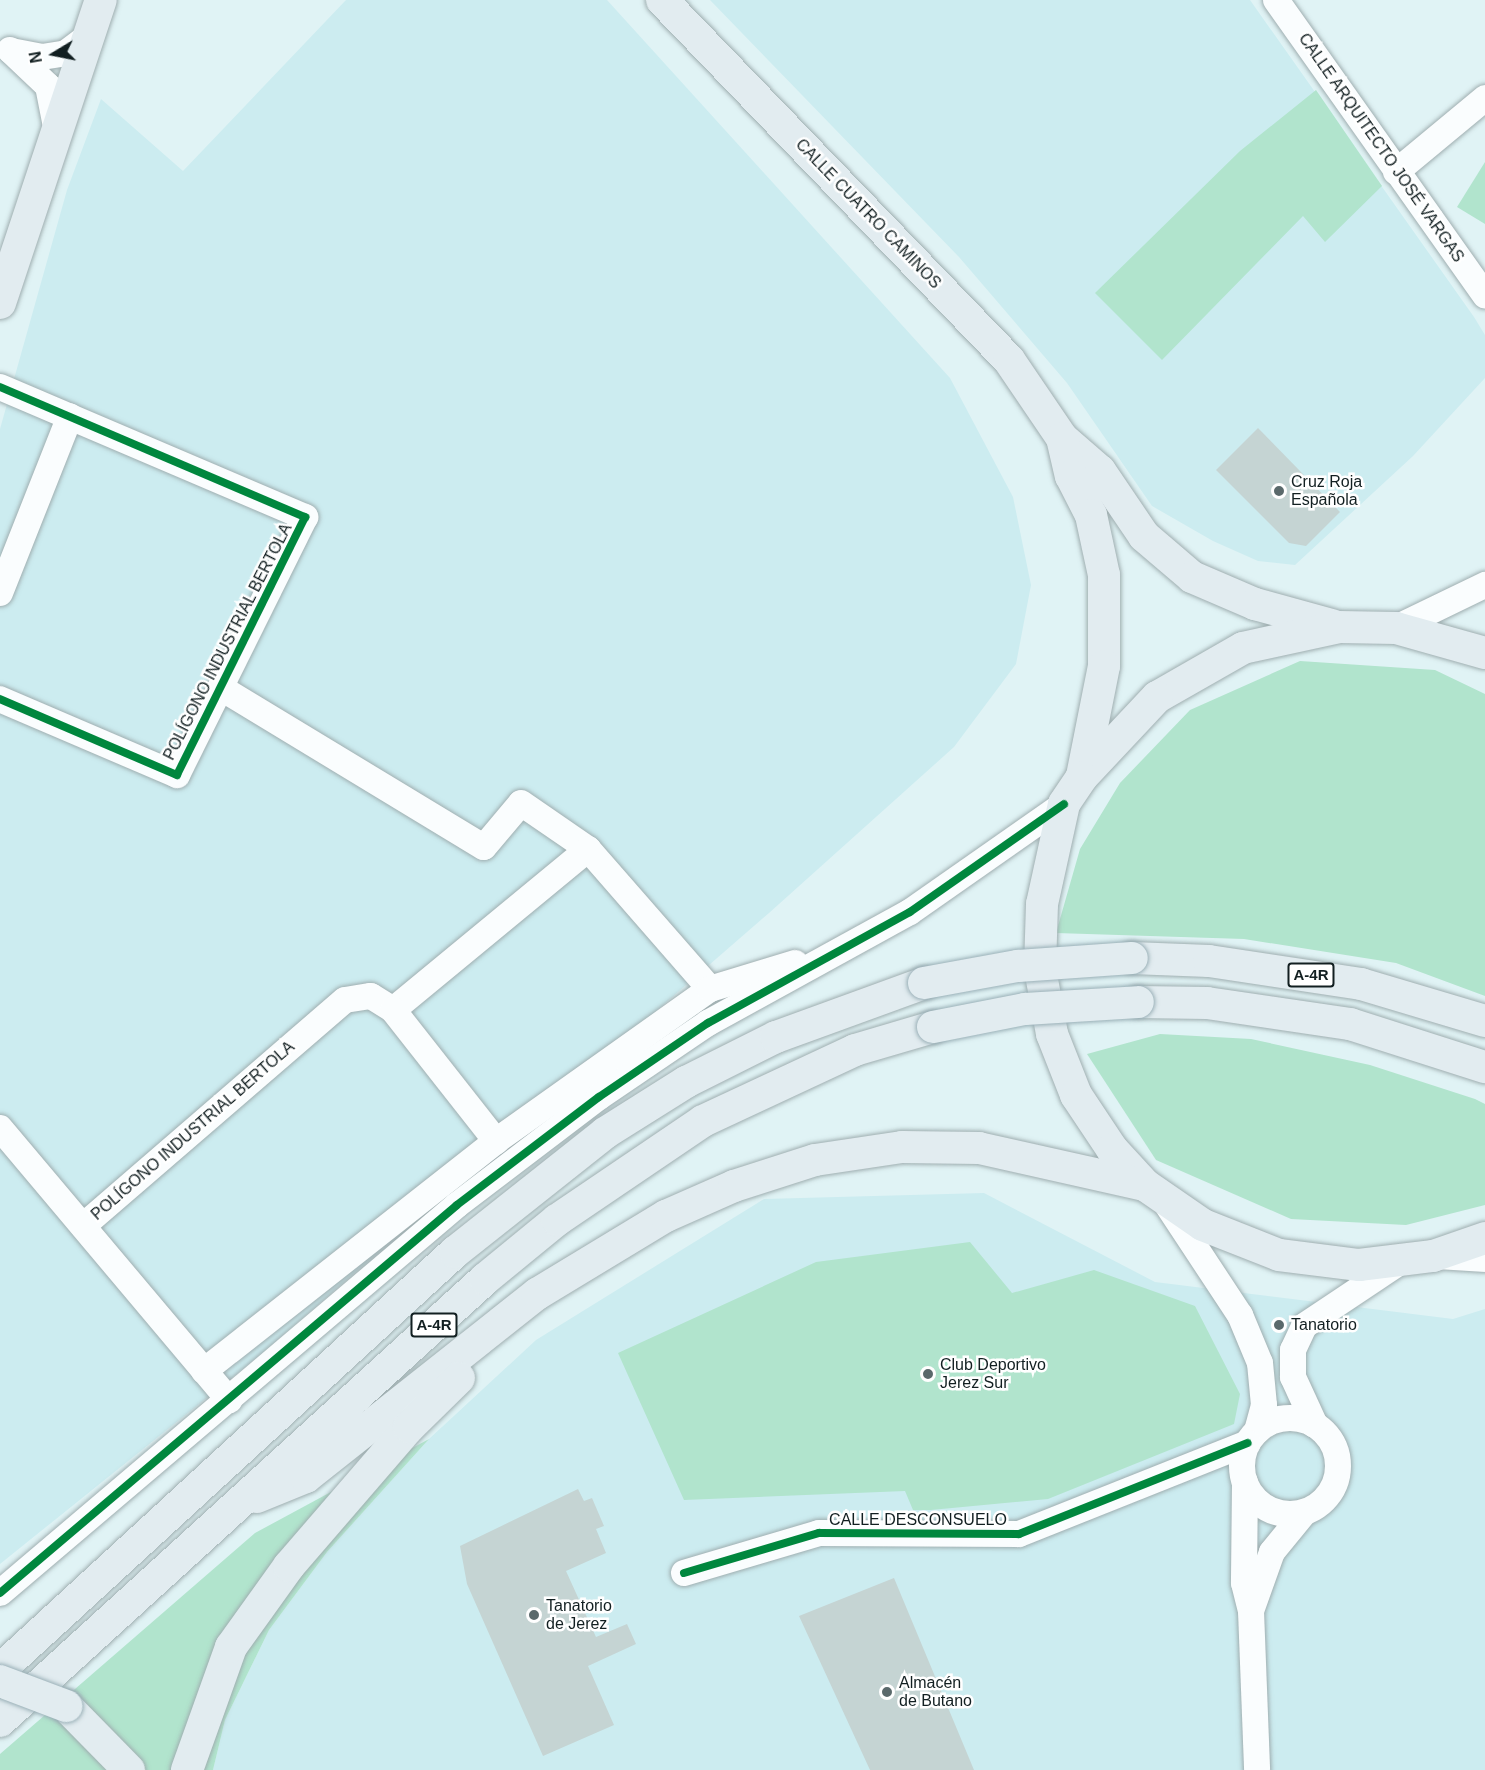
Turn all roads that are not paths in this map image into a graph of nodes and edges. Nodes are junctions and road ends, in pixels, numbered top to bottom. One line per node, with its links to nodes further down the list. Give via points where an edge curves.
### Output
1 (100, 0): 4 (main road)
2 (662, 0): 13 (main road, CALLE CUATRO CAMINOS, via 1008,360)
3 (1276, 0): 8 (street, CALLE ARQUITECTO JOSÉ VARGAS)
4 (90, 35): 5 (street, via 66,53 42,57); 7 (main road)
5 (5, 49): 7 (street, via 48,86)
6 (1485, 99): 8 (street)
7 (57, 134): 10 (main road)
8 (1396, 172): 9 (street, CALLE ARQUITECTO JOSÉ VARGAS)
9 (1485, 296)
10 (0, 303)
11 (0, 387): 12 (street, POLÍGONO INDUSTRIAL BERTOLA)
12 (70, 416): 15 (street); 19 (street, POLÍGONO INDUSTRIAL BERTOLA, via 305,517)
13 (1062, 438): 16 (main road, CALLE CUATRO CAMINOS, via 1100,471 1144,536 1192,577 1255,604); 21 (main road, CALLE CUATRO CAMINOS, via 1071,476 1091,515 1104,575 1104,666)
14 (1485, 585): 17 (street)
15 (0, 593)
16 (1339, 627): 17 (main road); 21 (main road, via 1243,648 1157,697)
17 (1396, 628): 18 (main road)
18 (1485, 653)
19 (221, 688): 20 (street, POLÍGONO INDUSTRIAL BERTOLA, via 177,775); 23 (street, POLÍGONO INDUSTRIAL BERTOLA, via 484,847 521,803)
20 (0, 699)
21 (1082, 777): 22 (main road)
22 (1064, 804): 24 (street, via 961,878); 31 (main road, via 1042,904 1040,969 1052,1034 1076,1095 1112,1149)
23 (588, 849): 25 (street, POLÍGONO INDUSTRIAL BERTOLA); 26 (street)
24 (849, 946): 25 (street); 39 (street, via 708,1023 599,1097 457,1205)
25 (710, 989): 30 (street)
26 (393, 1010): 30 (street, POLÍGONO INDUSTRIAL BERTOLA); 32 (street, POLÍGONO INDUSTRIAL BERTOLA, via 371,996 345,1000)
27 (1485, 1021): 49 (main road, A-4R, bridge, via 1350,982 1209,961 1132,957 1018,966 924,983 776,1037 686,1082 605,1133 455,1252)
28 (1485, 1067): 44 (main road, A-4R, bridge, via 1428,1045 1340,1022 1207,1003 1138,1002 1024,1009 933,1027 792,1077 703,1121 630,1167 485,1279)
29 (0, 1128): 32 (street, POLÍGONO INDUSTRIAL BERTOLA)
30 (496, 1141): 38 (street)
31 (1155, 1193): 34 (main road, via 979,1149 902,1147 814,1160 734,1186 666,1216); 37 (main road, via 1221,1233 1279,1255 1319,1263); 41 (street, via 1240,1315 1260,1363 1264,1405)
32 (83, 1226): 38 (street, POLÍGONO INDUSTRIAL BERTOLA)
33 (1485, 1238): 35 (main road)
34 (606, 1254): 44 (main road, via 537,1294 306,1477); 53 (main road, via 481,1357 409,1427 289,1566 231,1647)
35 (1433, 1256): 36 (street); 37 (main road)
36 (1485, 1259)
37 (1400, 1262): 40 (street, via 1304,1326 1293,1350 1293,1377)
38 (204, 1371): 39 (street, POLÍGONO INDUSTRIAL BERTOLA)
39 (229, 1400): 47 (street)
40 (1315, 1425): 41 (street, via 1285,1418); 45 (street, via 1335,1448 1337,1479 1319,1506)
41 (1253, 1437): 42 (street, CALLE DESCONSUELO); 43 (street)
42 (1210, 1458): 43 (street); 46 (street, CALLE DESCONSUELO, via 1019,1534 819,1533)
43 (1244, 1477): 45 (street, via 1257,1502 1271,1511); 48 (street, via 1244,1583)
44 (242, 1503): 51 (main road, A-4R)
45 (1304, 1513): 48 (street, via 1272,1552)
46 (684, 1573)
47 (0, 1593)
48 (1251, 1611): 54 (street)
49 (0, 1670)
50 (0, 1681): 52 (main road, bridge, via 66,1706)
51 (0, 1722)
52 (129, 1770)
53 (188, 1770)
54 (1257, 1770)

